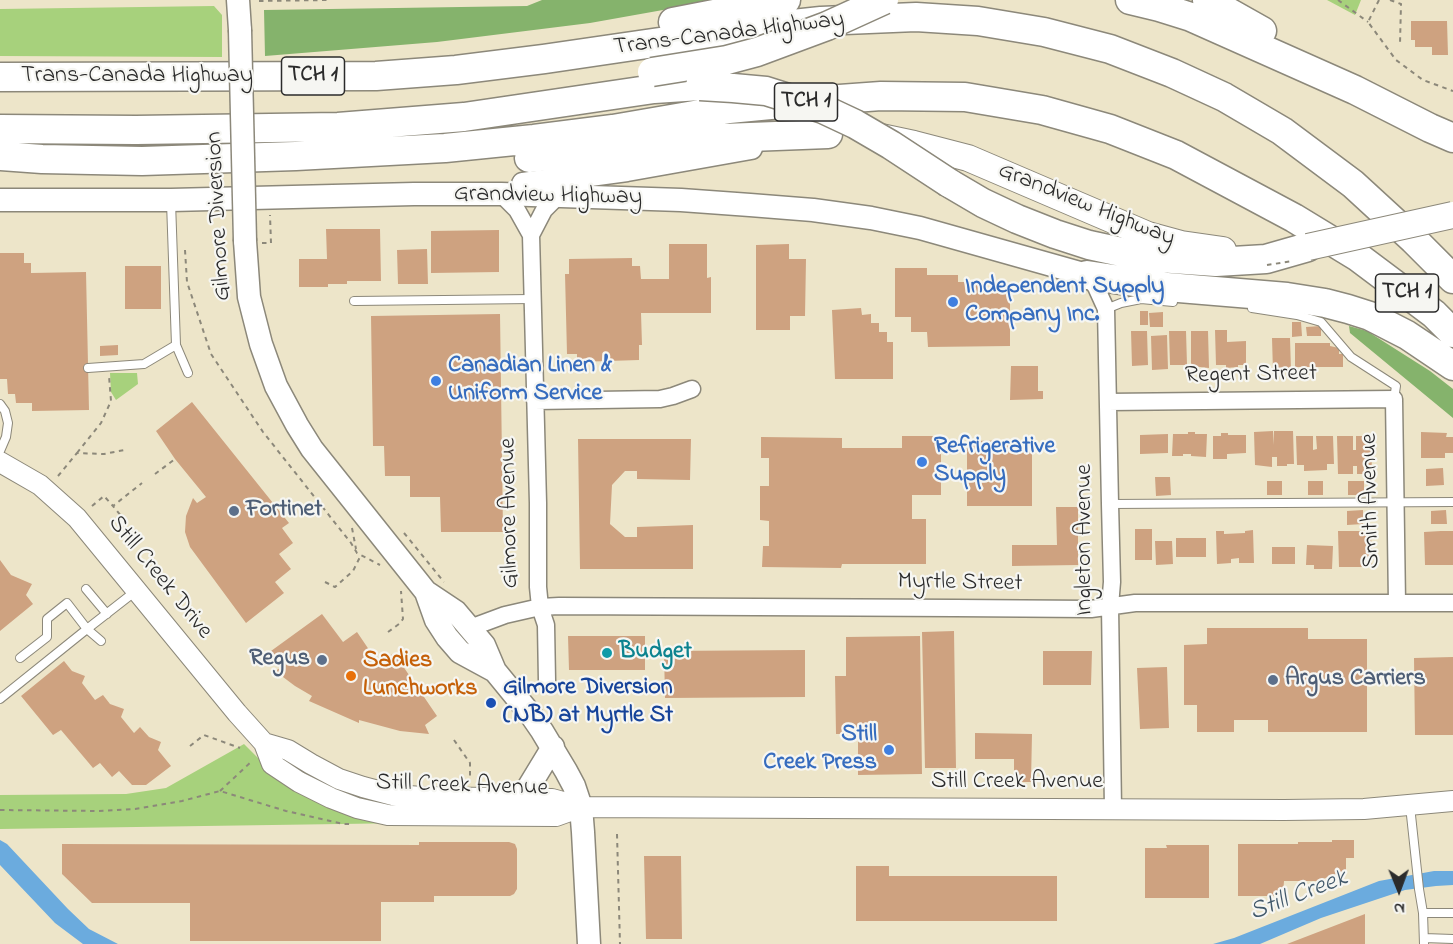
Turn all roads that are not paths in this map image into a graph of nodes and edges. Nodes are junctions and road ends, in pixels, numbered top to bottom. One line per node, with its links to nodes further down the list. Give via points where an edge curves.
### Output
1 (786, 0): 6 (highway, via 623,32)
2 (884, 0): 9 (highway, bridge, via 828,26 727,60 515,93 322,111 134,115)
3 (1130, 0): 8 (highway, via 1191,17)
4 (1207, 0): 8 (highway)
5 (248, 1): 48 (main road, Gilmore Diversion, bridge, via 240,30 253,242 247,279 254,319 276,386 312,449)
6 (544, 59): 7 (highway, Trans-Canada Highway / TCH 1, via 376,76); 25 (highway, Trans-Canada Highway / TCH 1, via 821,21 916,17 978,21 1044,32 1110,49 1172,73 1224,97 1281,131 1353,184)
7 (0, 77)
8 (1355, 90): 12 (highway)
9 (0, 112)
10 (0, 129): 23 (highway, bridge, via 338,127 464,117 643,90 733,87 789,97 823,109 864,129 983,203 1089,245 1196,262 1234,262)
11 (828, 134): 14 (highway, via 724,138 522,159); 15 (main road, via 627,170); 23 (main road, Grandview Highway, via 887,138 968,158 1148,235 1181,244)
12 (1453, 138)
13 (0, 156): 14 (highway, TCH 1, via 142,161)
14 (296, 156): 31 (highway, TCH 1, via 523,141 729,109 812,101 881,96 965,98 1042,110 1110,129 1176,155 1358,257)
15 (414, 194): 16 (main road, Grandview Highway); 19 (main road, Grandview Highway)
16 (501, 194): 17 (main road, Grandview Highway); 21 (street, Gilmore Avenue, via 517,210)
17 (558, 196): 21 (street, via 544,210); 24 (main road, Grandview Highway, via 750,205 871,218)
18 (0, 200): 19 (main road, Grandview Highway)
19 (171, 200): 32 (lane)
20 (1453, 215): 22 (main road, bridge)
21 (531, 235): 26 (street, Gilmore Avenue)
22 (1308, 247): 23 (highway)
23 (1262, 255)
24 (1087, 275): 30 (street, Ingleton Avenue); 33 (highway, via 1325,303 1370,316)
25 (1453, 279)
26 (533, 299): 27 (lane); 38 (street, Gilmore Avenue)
27 (354, 301)
28 (1185, 302): 30 (lane, via 1141,299)
29 (1239, 307): 37 (lane, via 1321,322 1351,357 1396,386)
30 (1106, 309): 39 (street, Ingleton Avenue)
31 (1453, 333)
32 (176, 345): 34 (lane, via 144,364); 35 (lane)
33 (1453, 366)
34 (88, 368)
35 (188, 373)
36 (692, 389): 38 (street, via 660,399)
37 (1394, 399): 39 (street, Regent Street); 44 (street, Smith Avenue)
38 (535, 401): 52 (street, Gilmore Avenue)
39 (1108, 402): 45 (street, Ingleton Avenue)
40 (0, 404): 41 (lane, via 8,423)
41 (0, 451)
42 (0, 462): 47 (street, Still Creek Drive, via 40,485 77,518)
43 (1453, 502): 44 (lane)
44 (1396, 503): 45 (lane); 49 (street, Smith Avenue)
45 (1110, 504): 51 (street, Ingleton Avenue)
46 (86, 590): 53 (lane)
47 (137, 590): 53 (lane); 61 (street, Still Creek Drive)
48 (426, 592): 54 (main road, Gilmore Diversion, via 456,612); 58 (main road, Gilmore Diversion, via 436,620 460,652)
49 (1397, 603): 50 (street, Myrtle Street); 51 (street, Myrtle Street)
50 (1453, 603)
51 (1110, 606): 52 (street, Myrtle Street); 67 (street, Ingleton Avenue)
52 (540, 607): 54 (street, Myrtle Street); 59 (street, Gilmore Avenue, via 546,625)
53 (107, 614): 55 (lane)
54 (470, 628): 58 (main road, Gilmore Diversion, via 484,645)
55 (87, 630): 56 (lane); 57 (lane, via 67,603 47,619 48,637); 60 (lane)
56 (101, 641)
57 (20, 658)
58 (495, 671): 62 (main road, Gilmore Diversion)
59 (547, 681)
60 (0, 699)
61 (264, 743): 63 (street, Still Creek Avenue, via 288,750 339,779 393,795); 66 (street, Still Creek Avenue, via 272,764 299,782 357,808 388,815 556,816)
62 (553, 747): 63 (main road); 66 (main road, Gilmore Diversion)
63 (522, 798): 66 (street, Still Creek Avenue, via 552,799)
64 (1453, 801): 65 (street, Still Creek Avenue)
65 (1410, 805): 67 (street, Still Creek Avenue, via 1325,810); 69 (lane)
66 (581, 807): 67 (street, Still Creek Avenue); 72 (main road)
67 (1113, 809)
68 (1453, 912): 69 (lane)
69 (1423, 913): 71 (lane)
70 (1453, 939): 71 (lane)
71 (1424, 941)
72 (589, 944)

